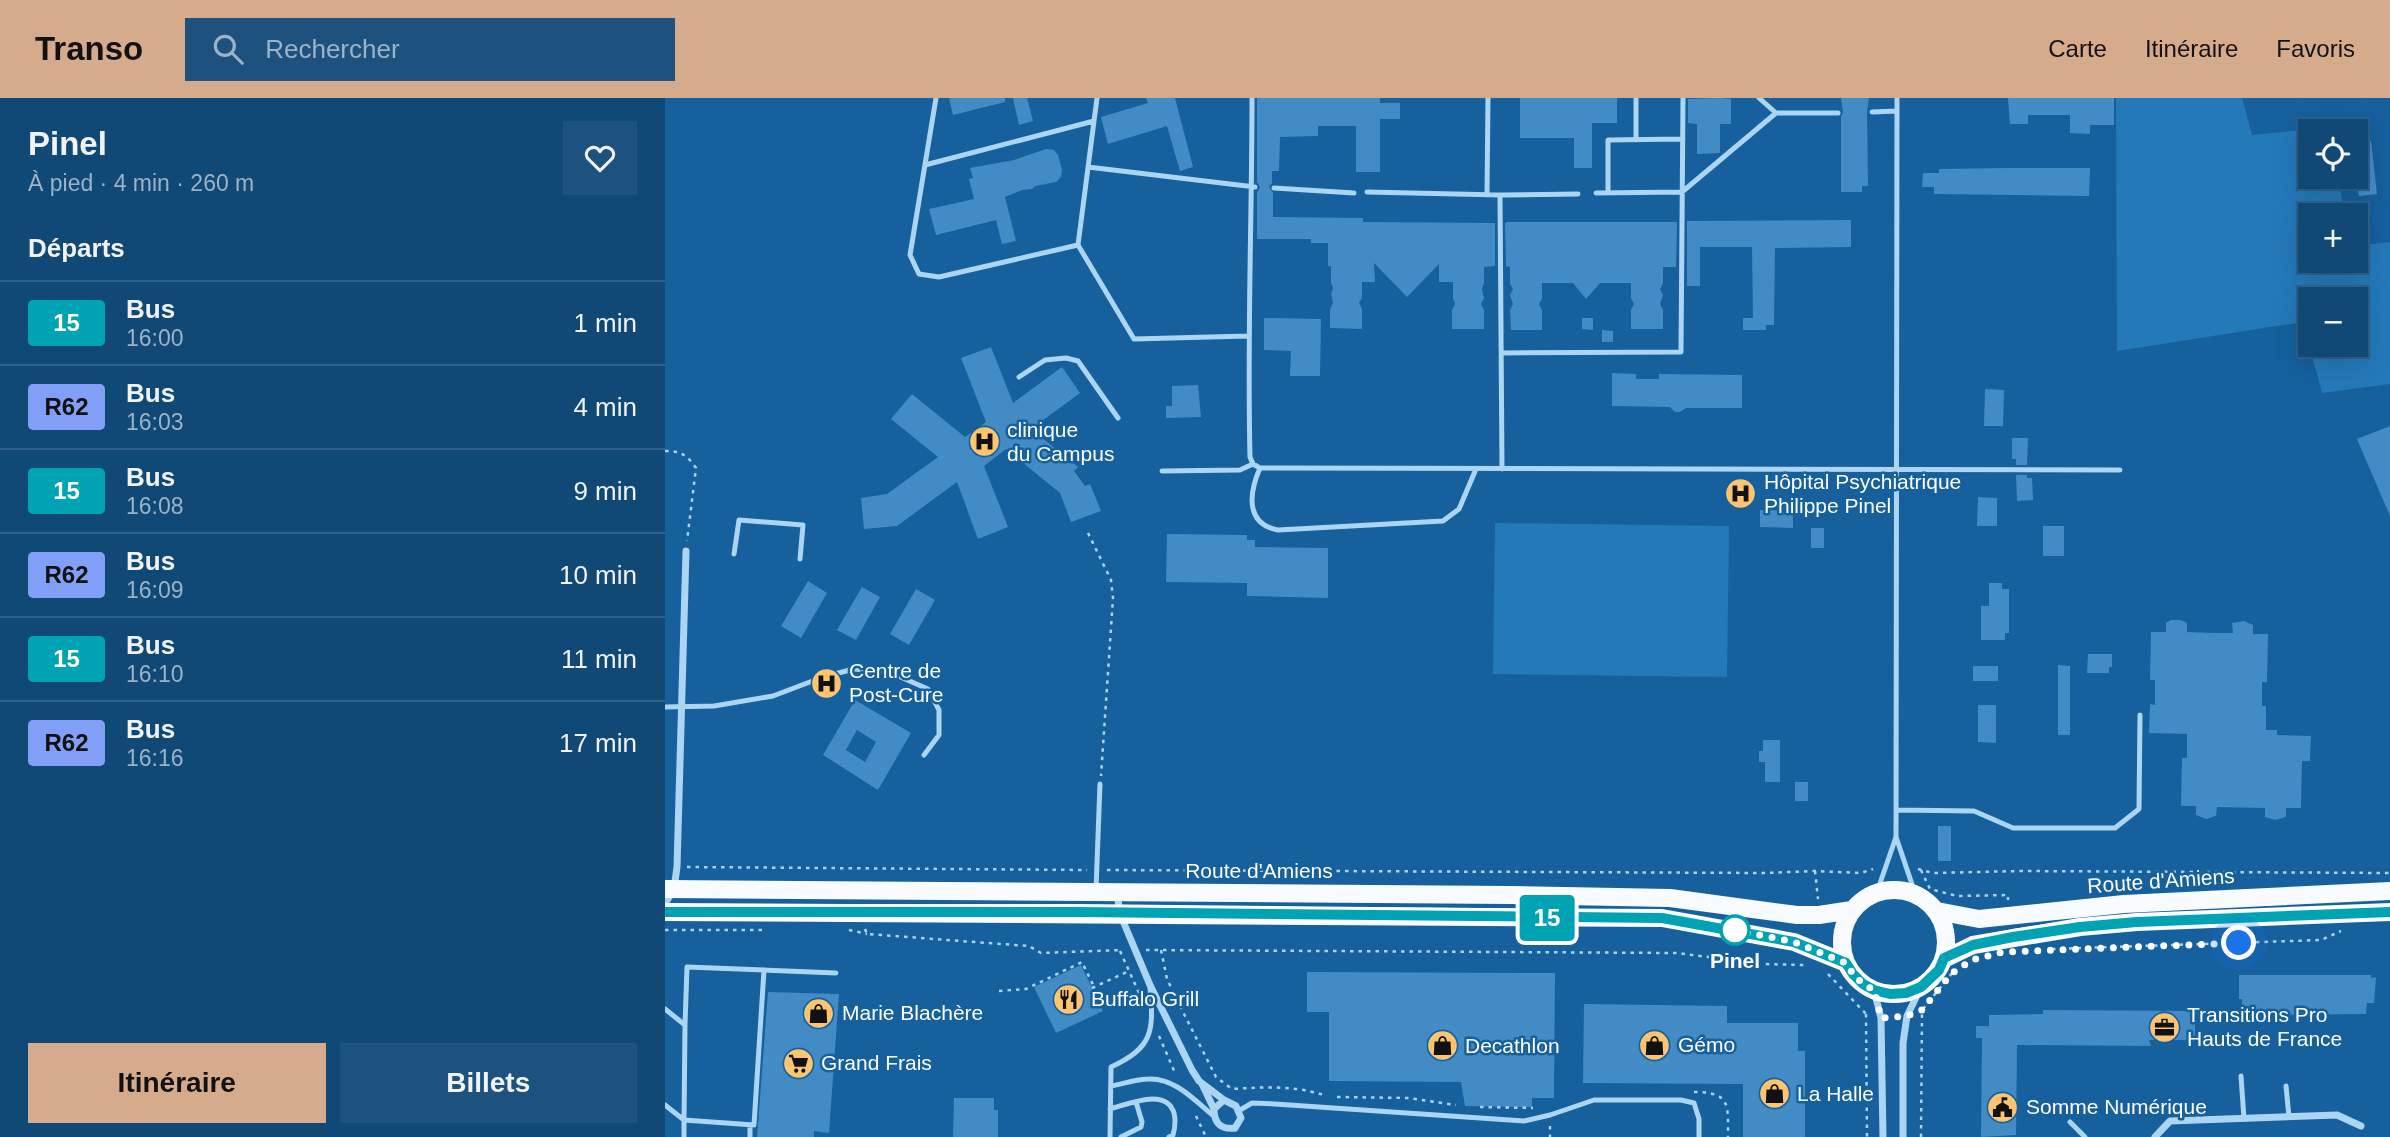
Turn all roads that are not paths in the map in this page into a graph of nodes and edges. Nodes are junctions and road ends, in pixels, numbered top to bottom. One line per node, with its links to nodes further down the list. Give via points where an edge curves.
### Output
1 (936, 98): 16 (lane)
2 (1097, 98): 13 (lane)
3 (1252, 98): 18 (lane)
4 (1488, 98): 26 (lane)
5 (1636, 98): 15 (lane)
6 (1683, 98): 14 (lane)
7 (1759, 98): 11 (lane)
8 (1897, 98): 9 (lane)
9 (1897, 111): 10 (lane); 37 (lane)
10 (1872, 112)
11 (1776, 113): 12 (lane); 21 (lane)
12 (1838, 113)
13 (1094, 121): 16 (lane); 17 (lane)
14 (1683, 139): 15 (lane); 21 (lane)
15 (1636, 140): 24 (lane, via 1608,140)
16 (925, 166): 28 (lane, via 911,255 919,274 939,277)
17 (1088, 167): 18 (lane); 28 (lane)
18 (1253, 186): 29 (lane)
19 (1274, 188): 22 (lane)
20 (1367, 192): 26 (lane)
21 (1682, 192): 24 (lane); 30 (lane, via 1681,352)
22 (1354, 193)
23 (1595, 193): 24 (lane)
24 (1608, 193)
25 (1578, 194): 27 (lane)
26 (1487, 195): 27 (lane)
27 (1500, 195): 30 (lane)
28 (1078, 245): 29 (lane, via 1134,339)
29 (1248, 336): 33 (lane)
30 (1501, 352): 36 (lane)
31 (1019, 377): 32 (lane, via 1045,360 1078,361)
32 (1118, 418)
33 (1252, 464): 34 (lane); 39 (lane, via 1240,470)
34 (1260, 468): 35 (lane); 35 (lane, via 1252,503 1256,519 1264,527 1278,530 1443,522 1459,509)
35 (1476, 469): 36 (lane)
36 (1503, 469): 37 (lane)
37 (1896, 470): 38 (lane); 48 (lane)
38 (2120, 470)
39 (1162, 471)
40 (686, 551): 43 (street)
41 (734, 554): 42 (lane, via 739,520 803,524)
42 (800, 559)
43 (680, 706): 44 (lane); 46 (lane, via 714,706 773,696 854,669 889,672 928,690 939,710 939,735); 55 (street, via 677,867)
44 (665, 707)
45 (2140, 716): 48 (lane, via 2139,809 2115,828 2013,828 1973,811)
46 (924, 755)
47 (1100, 784): 50 (lane)
48 (1896, 810): 49 (lane)
49 (1896, 837): 52 (lane); 54 (lane)
50 (1096, 890): 51 (main road, Route d'Amiens); 55 (main road, Route d'Amiens)
51 (1117, 891): 56 (main road, Route d'Amiens, via 1643,898 1797,915); 60 (street)
52 (1877, 891): 54 (main road); 56 (main road)
53 (2390, 891): 57 (main road, Route d'Amiens, via 2125,904 1979,919)
54 (1915, 893): 57 (main road)
55 (668, 894)
56 (1852, 910): 62 (main road, via 1843,927)
57 (1937, 911): 61 (main road, via 1946,934)
58 (665, 912): 60 (main road, Route d'Amiens)
59 (2390, 912): 61 (main road, via 2080,927 1973,945)
60 (1120, 914): 62 (main road, Route d'Amiens, via 1662,918 1794,942); 65 (street)
61 (1944, 958): 66 (main road, via 1939,970)
62 (1846, 963): 67 (main road)
63 (764, 970): 64 (lane); 69 (lane, via 687,967); 85 (lane, via 754,1125)
64 (835, 973)
65 (1150, 985): 71 (street); 72 (lane, via 1152,1022 1144,1046 1111,1067)
66 (1921, 987): 67 (main road, via 1898,994); 98 (street, via 1907,1016 1903,1043)
67 (1874, 990): 97 (street, via 1881,1018)
68 (665, 1009): 69 (lane)
69 (685, 1025): 83 (lane)
70 (2241, 1076): 82 (lane)
71 (1199, 1081): 74 (street); 78 (street)
72 (1111, 1086): 77 (lane); 81 (lane, via 1160,1079 1179,1088)
73 (2286, 1086): 80 (lane)
74 (1224, 1100): 78 (street); 79 (street)
75 (1136, 1102): 77 (lane); 92 (lane, via 1141,1127); 93 (lane, via 1168,1102 1175,1119 1173,1135)
76 (665, 1105): 83 (lane)
77 (1111, 1109): 91 (lane)
78 (1214, 1109): 81 (street)
79 (1240, 1111): 88 (street); 96 (lane, via 1252,1104 1275,1104 1524,1121 1594,1100 1681,1100 1694,1103)
80 (2289, 1117): 82 (street); 86 (street, via 2337,1115)
81 (1215, 1118): 87 (street)
82 (2244, 1119): 100 (street, via 2170,1121)
83 (684, 1120): 85 (lane); 89 (lane)
84 (2070, 1122): 99 (lane)
85 (750, 1125): 90 (lane)
86 (2361, 1126)
87 (1224, 1128): 88 (street); 94 (street)
88 (1235, 1128): 95 (street)
89 (684, 1137)
90 (750, 1137)
91 (1110, 1137)
92 (1121, 1137)
93 (1168, 1137)
94 (1228, 1137)
95 (1237, 1137)
96 (1699, 1137)
97 (1883, 1137)
98 (1903, 1137)
99 (2085, 1137)
100 (2155, 1137)

